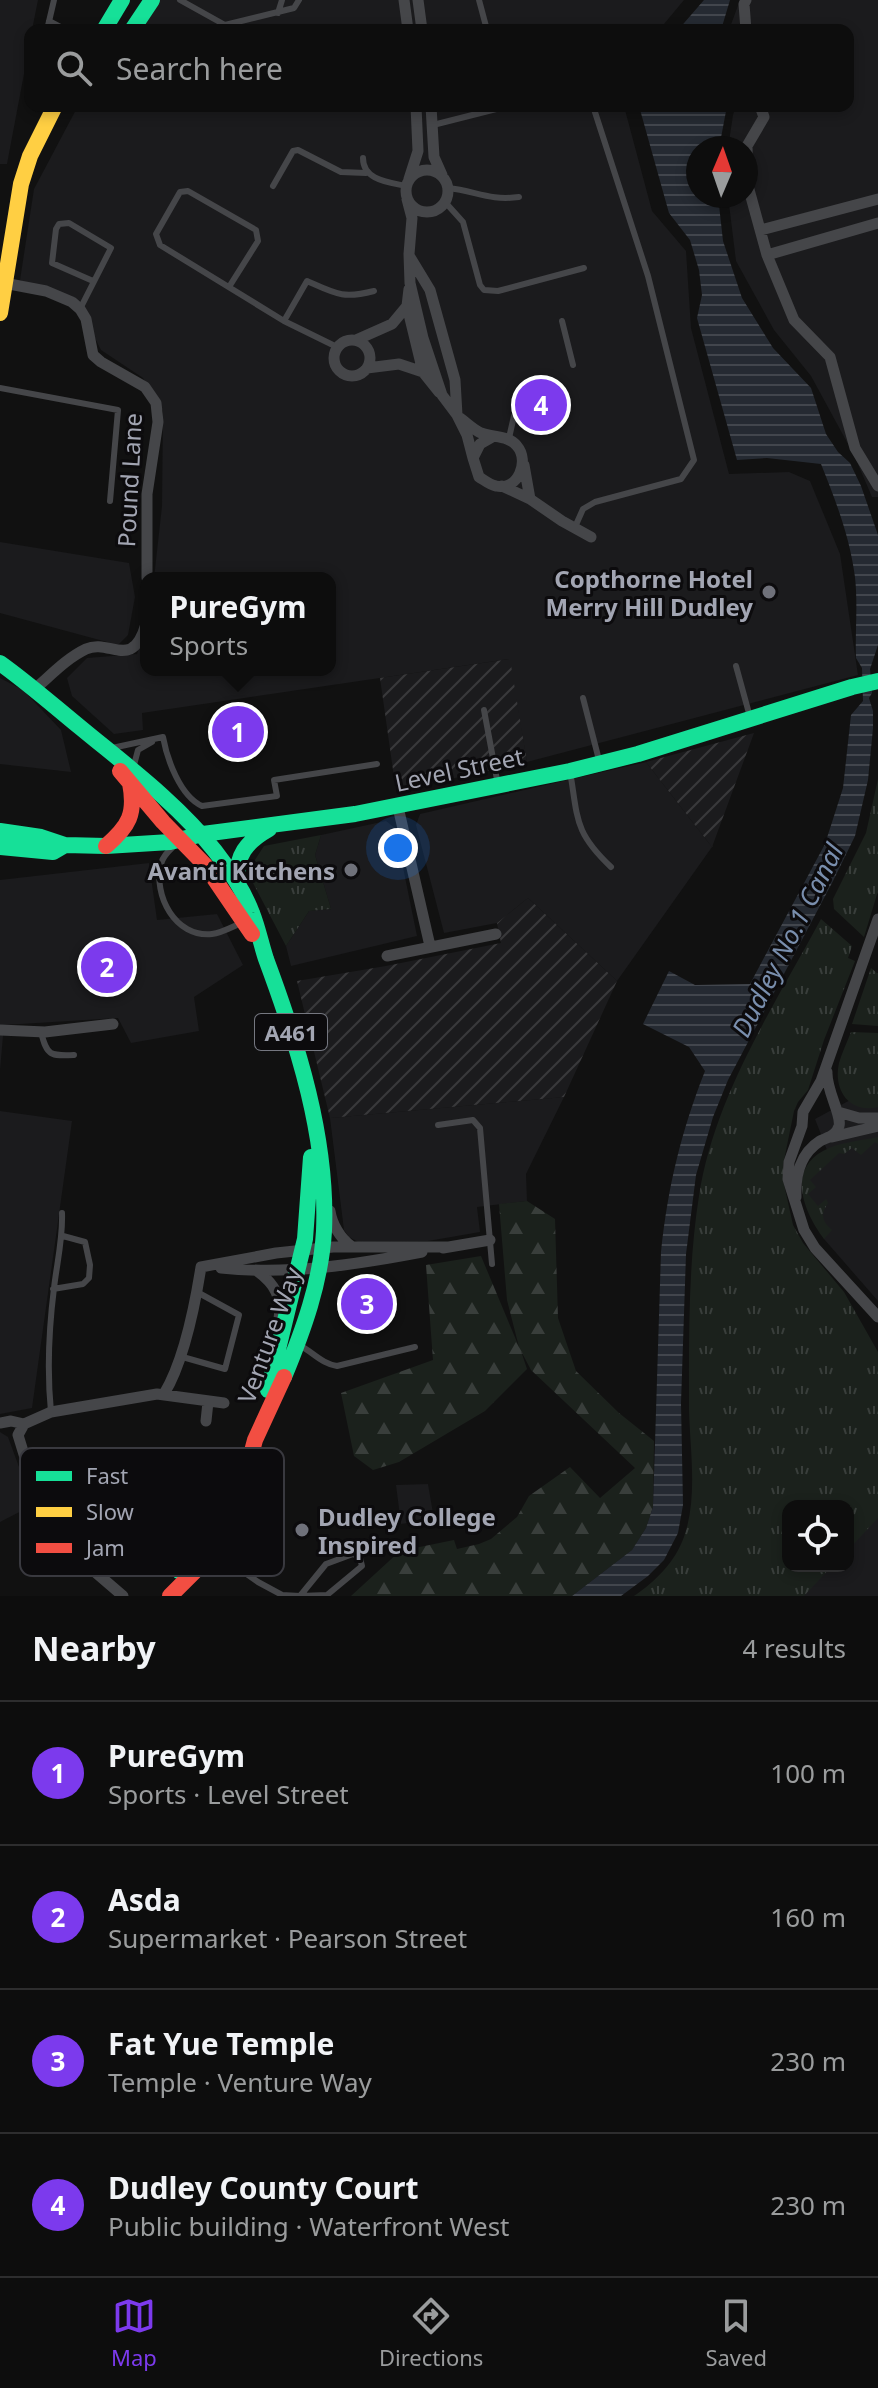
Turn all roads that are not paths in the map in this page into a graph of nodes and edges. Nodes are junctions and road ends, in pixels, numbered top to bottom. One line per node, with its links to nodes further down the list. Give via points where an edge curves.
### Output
1 (54, 0): 14 (lane)
2 (122, 0): 17 (main road)
3 (152, 0): 18 (main road)
4 (180, 0): 12 (lane)
5 (198, 0): 12 (lane)
6 (282, 0): 13 (lane)
7 (299, 0): 13 (lane, via 294,8)
8 (404, 0): 21 (street)
9 (418, 0): 22 (street)
10 (479, 0): 23 (lane)
11 (746, 0): 24 (street)
12 (193, 7): 19 (lane)
13 (278, 13): 20 (lane)
14 (49, 21): 15 (lane); 16 (lane)
15 (48, 24)
16 (55, 24)
17 (108, 24)
18 (136, 24)
19 (223, 24)
20 (229, 24)
21 (407, 24)
22 (421, 24)
23 (485, 24)
24 (746, 24)
25 (52, 112): 33 (main road)
26 (58, 112): 33 (main road)
27 (416, 112): 37 (street, via 418,151)
28 (432, 112): 32 (street)
29 (484, 112): 32 (lane)
30 (595, 112): 79 (lane, via 648,276 694,460 681,479 595,502 583,509)
31 (762, 112): 47 (street, via 747,146 748,186)
32 (433, 125): 36 (street, via 435,162)
33 (45, 128): 48 (main road, via 30,156)
34 (363, 158): 35 (lane)
35 (366, 173): 37 (lane); 38 (lane, via 341,172 298,150)
36 (442, 175): 37 (street, via 424,169); 39 (street)
37 (407, 183): 41 (street)
38 (273, 186)
39 (448, 188): 40 (lane, via 490,198); 43 (street)
40 (519, 197)
41 (407, 199): 44 (street, via 415,209); 46 (street)
42 (878, 199): 47 (street)
43 (445, 202): 44 (street); 51 (lane, via 463,222 484,290)
44 (434, 211): 46 (street)
45 (878, 223): 50 (street)
46 (412, 228): 49 (street)
47 (761, 230): 50 (street)
48 (4, 252): 53 (main road)
49 (409, 254): 54 (street); 69 (street, via 430,290 455,380)
50 (767, 255): 76 (street, via 794,320 830,357 855,448)
51 (584, 268)
52 (93, 281): 52 (lane, via 111,248 69,223 59,224 52,263); 58 (lane)
53 (4, 283): 58 (street, via 46,291); 59 (main road)
54 (410, 283): 57 (street); 68 (street)
55 (229, 287): 55 (lane, via 160,245 156,234 180,192 188,191 256,230 258,241); 60 (lane)
56 (374, 291): 60 (lane, via 353,297 307,281)
57 (407, 306): 62 (street, via 392,324); 66 (street)
58 (80, 309): 81 (street, Pound Lane, via 93,355 145,387 156,403 147,494)
59 (0, 313)
60 (284, 321): 63 (lane)
61 (562, 321): 64 (lane)
62 (356, 340): 63 (street); 65 (street, via 370,355)
63 (337, 347): 65 (street, via 333,361 340,373 352,377)
64 (573, 365)
65 (367, 368): 66 (street, via 399,364)
66 (423, 372): 68 (street)
67 (0, 388): 78 (lane, via 118,410)
68 (442, 395): 69 (street)
69 (457, 415): 71 (street, via 478,432); 73 (street)
70 (514, 416): 72 (lane)
71 (494, 436): 72 (street); 73 (street, via 480,444)
72 (509, 438): 74 (street, via 520,448)
73 (473, 458): 75 (street, via 479,477)
74 (523, 464): 75 (street, via 519,476); 77 (street)
75 (502, 486): 77 (street)
76 (878, 486)
77 (530, 499): 79 (street)
78 (110, 501)
79 (575, 527): 80 (street)
80 (591, 537)
81 (147, 572)
82 (140, 640): 87 (street, via 123,651 88,648)
83 (0, 651): 87 (main road)
84 (0, 663): 87 (main road, Venture Way / A461)
85 (736, 666): 90 (lane)
86 (878, 681): 90 (main road, Level Street)
87 (36, 688): 92 (main road, Venture Way / A461)
88 (583, 698): 94 (lane)
89 (484, 710): 97 (lane)
90 (750, 718): 94 (main road, Level Street)
91 (163, 737): 92 (lane); 93 (lane, via 168,763 193,802 202,806 277,796 274,780); 96 (lane, via 138,750)
92 (107, 749): 96 (main road, Venture Way / A461)
93 (377, 764)
94 (600, 764): 95 (main road, Level Street)
95 (570, 771): 97 (main road, Level Street); 106 (lane, via 580,830)
96 (134, 779): 101 (main road, Venture Way / A461); 102 (main road, Venture Way / A461, via 163,822); 104 (main road, via 134,810 124,832)
97 (498, 785): 98 (main road, Level Street)
98 (398, 807): 99 (main road, Level Street); 111 (street)
99 (278, 825): 101 (main road, Level Street); 107 (main road, via 251,838 242,851)
100 (0, 831): 103 (main road, Level Street)
101 (203, 834): 102 (main road, Level Street); 107 (main road, Venture Way / A461)
102 (182, 839): 104 (main road, Level Street); 109 (main road, Venture Way / A461); 109 (lane, via 161,862 160,883 170,914 181,926 211,934)
103 (65, 845): 104 (main road, Level Street); 105 (main road, Level Street, via 53,852)
104 (106, 846)
105 (0, 847)
106 (611, 867)
107 (237, 882): 109 (main road, Venture Way / A461)
108 (878, 919): 117 (street)
109 (248, 920): 121 (main road, Venture Way / A461, via 288,1021)
110 (496, 934): 111 (street)
111 (430, 946): 112 (street)
112 (387, 956)
113 (113, 1024): 115 (street)
114 (0, 1030): 115 (street)
115 (41, 1032): 116 (lane, via 49,1053)
116 (74, 1055)
117 (827, 1063): 118 (street); 119 (street)
118 (807, 1106): 119 (street, via 821,1101); 123 (street)
119 (836, 1109): 120 (street); 125 (street, via 840,1124)
120 (878, 1118)
121 (313, 1122): 126 (main road, Venture Way / A461); 134 (main road, Venture Way / A461)
122 (438, 1125): 130 (lane, via 473,1120 480,1128)
123 (802, 1126): 125 (street, via 813,1138); 127 (street, via 788,1179)
124 (878, 1126): 125 (street)
125 (826, 1139): 127 (street, via 803,1159 795,1191)
126 (323, 1179): 131 (street, via 331,1221); 133 (main road, Venture Way / A461)
127 (797, 1212): 142 (street, via 815,1248)
128 (62, 1213): 129 (lane)
129 (63, 1236): 140 (lane); 140 (lane, via 85,1242 89,1278)
130 (490, 1240): 132 (street); 135 (lane)
131 (351, 1246): 132 (street); 133 (street)
132 (448, 1247): 137 (street)
133 (322, 1248): 134 (street); 137 (main road, Venture Way / A461)
134 (303, 1250): 136 (street); 137 (street); 138 (main road, Venture Way / A461)
135 (492, 1264)
136 (208, 1266): 139 (street); 141 (street, via 201,1267)
137 (319, 1269): 138 (street); 144 (main road, Venture Way / A461)
138 (299, 1270): 139 (street); 147 (main road, Venture Way / A461)
139 (257, 1271): 147 (street, via 279,1295)
140 (53, 1289): 153 (lane)
141 (197, 1292): 146 (street); 146 (lane, via 239,1315 225,1369)
142 (874, 1312): 143 (lane)
143 (878, 1329)
144 (296, 1343): 145 (lane, via 337,1366); 155 (main road, Venture Way / A461)
145 (415, 1347)
146 (179, 1356): 148 (street)
147 (274, 1367): 155 (main road, Venture Way / A461)
148 (175, 1375): 149 (street); 150 (street)
149 (164, 1394): 150 (street); 153 (street)
150 (177, 1396): 151 (street)
151 (208, 1402): 152 (street); 154 (street)
152 (224, 1403)
153 (51, 1412): 157 (street)
154 (206, 1421)
155 (262, 1421): 159 (main road, Venture Way / A461)
156 (0, 1423): 157 (street)
157 (24, 1424): 158 (street, via 18,1435)
158 (22, 1448)
159 (252, 1448)
160 (100, 1576): 164 (street)
161 (175, 1576): 165 (main road, Venture Way / A461)
162 (190, 1576): 166 (main road, Venture Way / A461)
163 (249, 1576): 167 (lane, via 282,1595)
164 (123, 1596)
165 (161, 1596)
166 (170, 1596)
167 (300, 1596): 167 (lane, via 326,1564 353,1554 360,1558 362,1566 327,1595)

